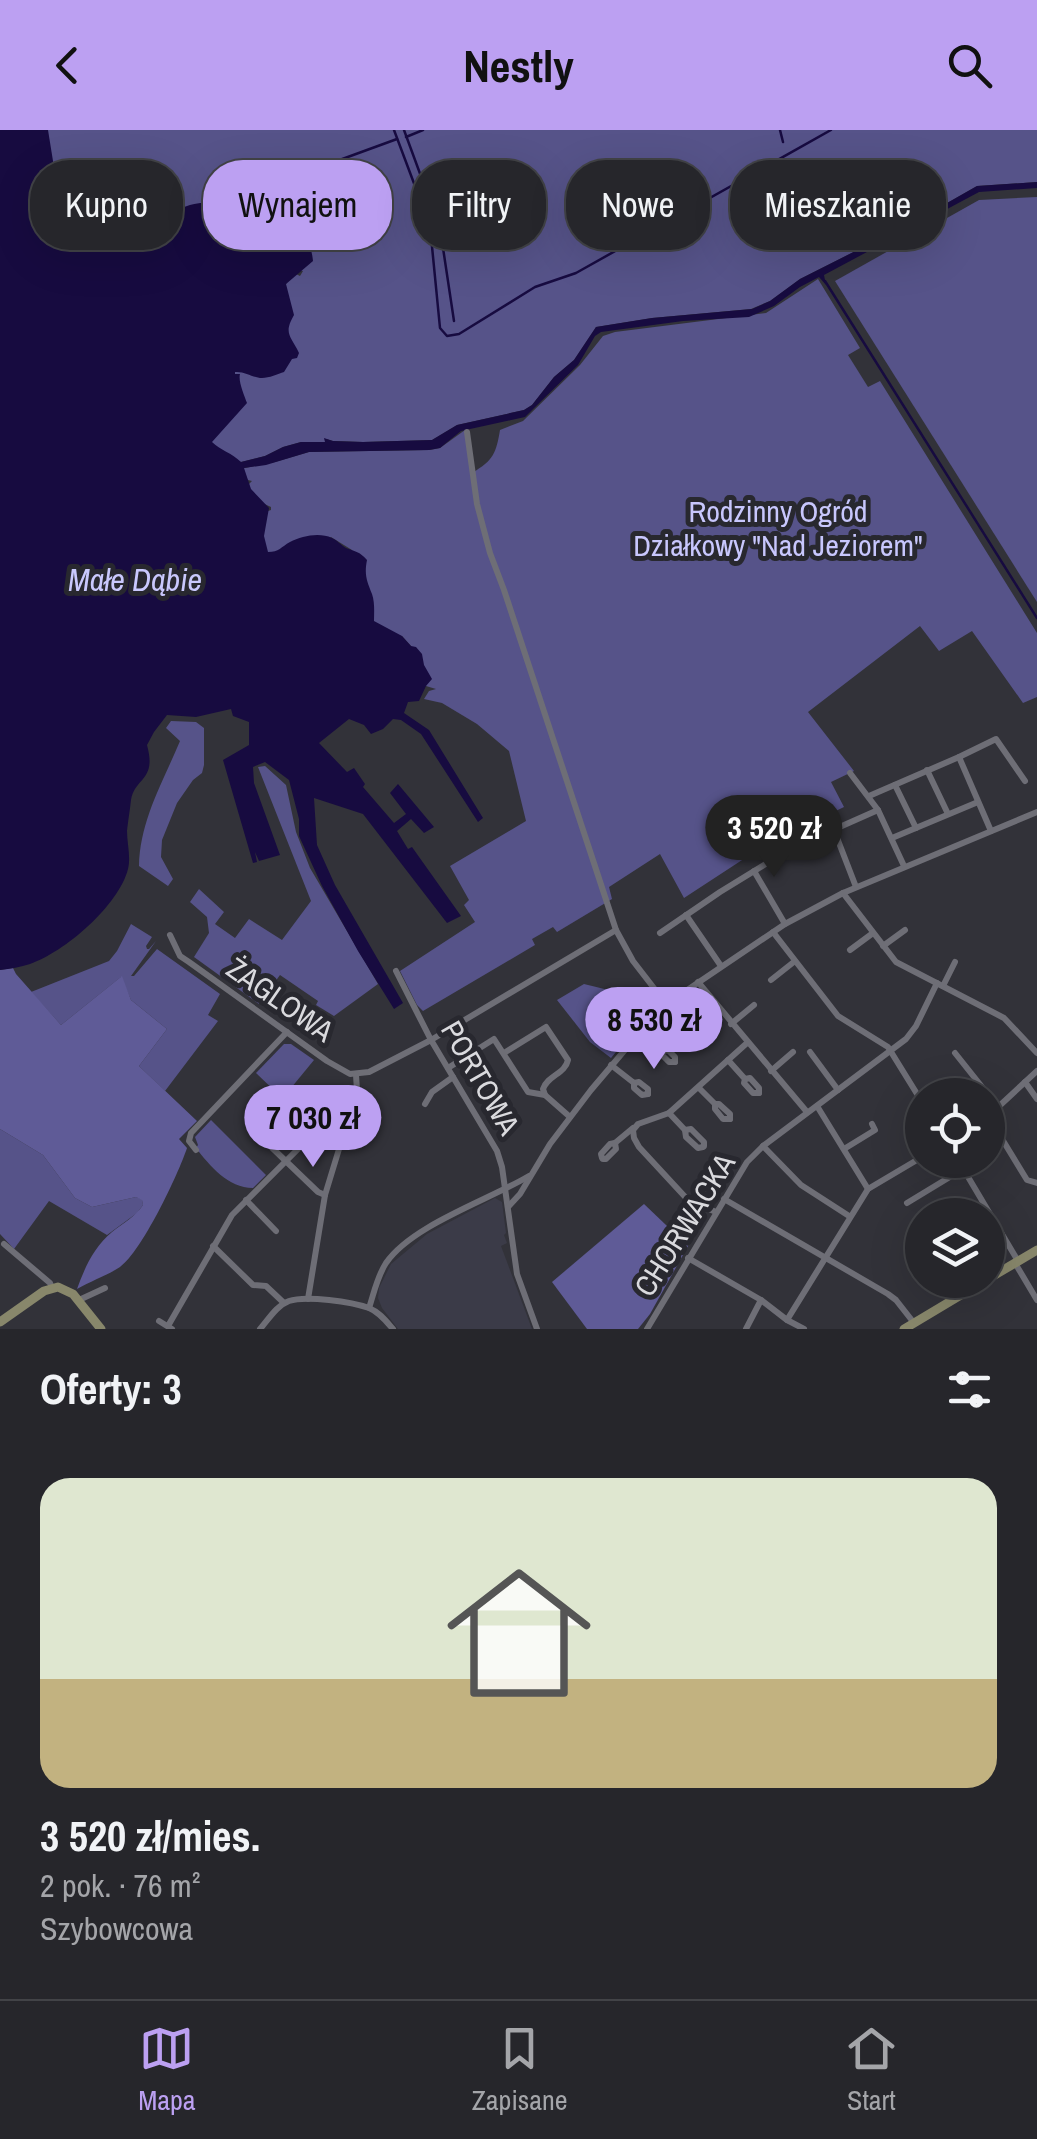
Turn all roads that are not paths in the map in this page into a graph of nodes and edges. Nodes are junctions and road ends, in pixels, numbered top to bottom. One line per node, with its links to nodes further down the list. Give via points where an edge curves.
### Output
1 (468, 432): 22 (street, via 490,553)
2 (959, 757): 3 (street); 5 (street, via 996,738); 8 (street)
3 (927, 770): 6 (street); 11 (street)
4 (850, 773): 7 (street)
5 (1025, 780)
6 (895, 785): 7 (street); 12 (street)
7 (869, 796): 9 (street)
8 (978, 802): 11 (street); 14 (street)
9 (878, 810): 13 (street); 15 (street)
10 (1037, 812): 14 (street)
11 (948, 815): 12 (street)
12 (916, 828): 15 (street)
13 (834, 830): 17 (street); 18 (street)
14 (991, 830): 16 (street)
15 (892, 838): 16 (street)
16 (904, 866): 18 (street)
17 (754, 871): 20 (street); 21 (street)
18 (856, 886): 19 (street)
19 (843, 893): 21 (street); 26 (street)
20 (686, 915): 25 (street); 32 (street)
21 (784, 924): 24 (street)
22 (616, 930): 37 (street, via 633,961); 43 (street, ŻAGLOWA)
23 (905, 930): 28 (street)
24 (773, 932): 30 (street); 32 (street)
25 (660, 933)
26 (873, 933): 28 (street); 29 (street)
27 (170, 935): 42 (street, ŻAGLOWA, via 180,956)
28 (883, 946): 36 (street, via 896,962)
29 (850, 950)
30 (795, 961): 34 (street); 45 (street, via 838,1016)
31 (956, 962): 36 (street, CHORWACKA)
32 (721, 966): 35 (street)
33 (396, 971): 43 (street, PORTOWA)
34 (771, 980)
35 (698, 982): 37 (street); 40 (street)
36 (940, 984): 45 (street, CHORWACKA, via 916,1026); 50 (street, via 1004,1018)
37 (671, 1002): 39 (street); 41 (street)
38 (754, 1004): 40 (street)
39 (694, 1020)
40 (731, 1024): 44 (street)
41 (642, 1031): 46 (street); 53 (street)
42 (288, 1032): 57 (street, ŻAGLOWA); 84 (street, via 191,1134)
43 (431, 1040): 54 (street, PORTOWA); 57 (street, ŻAGLOWA)
44 (747, 1043): 52 (street); 55 (street)
45 (891, 1050): 59 (street); 66 (street, CHORWACKA)
46 (663, 1051)
47 (793, 1052): 55 (street)
48 (810, 1052): 66 (street)
49 (955, 1053): 60 (street)
50 (1037, 1053)
51 (504, 1054): 54 (street, via 494,1039); 67 (street, via 528,1092); 67 (street, via 546,1028 568,1060 544,1084)
52 (728, 1060): 61 (street); 64 (street)
53 (611, 1066): 63 (street); 75 (street)
54 (448, 1068): 58 (street, PORTOWA)
55 (772, 1071): 73 (street)
56 (1037, 1071): 62 (street)
57 (356, 1075): 65 (street)
58 (453, 1077): 70 (street); 92 (street, PORTOWA, via 498,1151)
59 (908, 1078)
60 (975, 1078)
61 (745, 1079)
62 (1025, 1082): 68 (street); 69 (street)
63 (634, 1083)
64 (699, 1088): 71 (street); 74 (street)
65 (357, 1090): 85 (street); 93 (street)
66 (838, 1090): 72 (street, CHORWACKA)
67 (545, 1095): 75 (street)
68 (1037, 1099)
69 (1005, 1101)
70 (425, 1104)
71 (715, 1104)
72 (817, 1106): 73 (street, CHORWACKA); 83 (street)
73 (807, 1112): 82 (street, CHORWACKA)
74 (669, 1113): 77 (street); 78 (street)
75 (570, 1117): 87 (street)
76 (872, 1124): 83 (street, via 875,1130)
77 (634, 1127): 80 (street); 98 (street, via 634,1138 688,1200)
78 (686, 1130)
79 (266, 1142): 85 (street)
80 (615, 1143)
81 (1005, 1144): 90 (street, via 1027,1180)
82 (763, 1146): 95 (street, CHORWACKA); 99 (street, CHORWACKA, via 801,1185)
83 (844, 1149): 91 (street)
84 (196, 1150)
85 (286, 1162): 93 (street); 96 (street)
86 (905, 1167): 91 (street)
87 (533, 1172): 92 (street); 97 (street)
88 (948, 1178): 94 (street)
89 (968, 1178): 106 (street)
90 (1037, 1184)
91 (868, 1188): 99 (street)
92 (506, 1189): 97 (street, PORTOWA); 116 (street, via 408,1242 384,1266)
93 (324, 1196): 112 (street)
94 (916, 1198)
95 (724, 1199): 98 (street, CHORWACKA); 104 (street)
96 (246, 1200): 100 (street); 102 (street)
97 (508, 1206): 127 (street, PORTOWA, via 518,1274)
98 (716, 1212): 105 (street, CHORWACKA)
99 (850, 1216): 104 (street)
100 (276, 1231)
101 (4, 1244): 108 (street)
102 (213, 1246): 115 (street); 122 (street)
103 (1037, 1250): 106 (street)
104 (824, 1257): 117 (street); 121 (street, via 896,1300)
105 (688, 1258): 113 (street); 128 (street, CHORWACKA)
106 (1016, 1262): 107 (street); 114 (street)
107 (1005, 1269)
108 (52, 1288): 111 (street, via 64,1288); 118 (street)
109 (105, 1288): 111 (street)
110 (956, 1298): 121 (street)
111 (78, 1300): 123 (street)
112 (308, 1300): 115 (street); 116 (street)
113 (761, 1300): 117 (street); 129 (street)
114 (1037, 1300)
115 (284, 1304): 124 (street)
116 (369, 1308): 120 (street)
117 (786, 1320): 130 (street)
118 (0, 1322)
119 (159, 1322): 122 (street)
120 (386, 1322): 125 (street); 126 (street)
121 (909, 1326)
122 (170, 1328)
123 (101, 1329)
124 (260, 1329)
125 (380, 1329)
126 (393, 1329)
127 (537, 1329)
128 (647, 1329)
129 (746, 1329)
130 (804, 1329)

